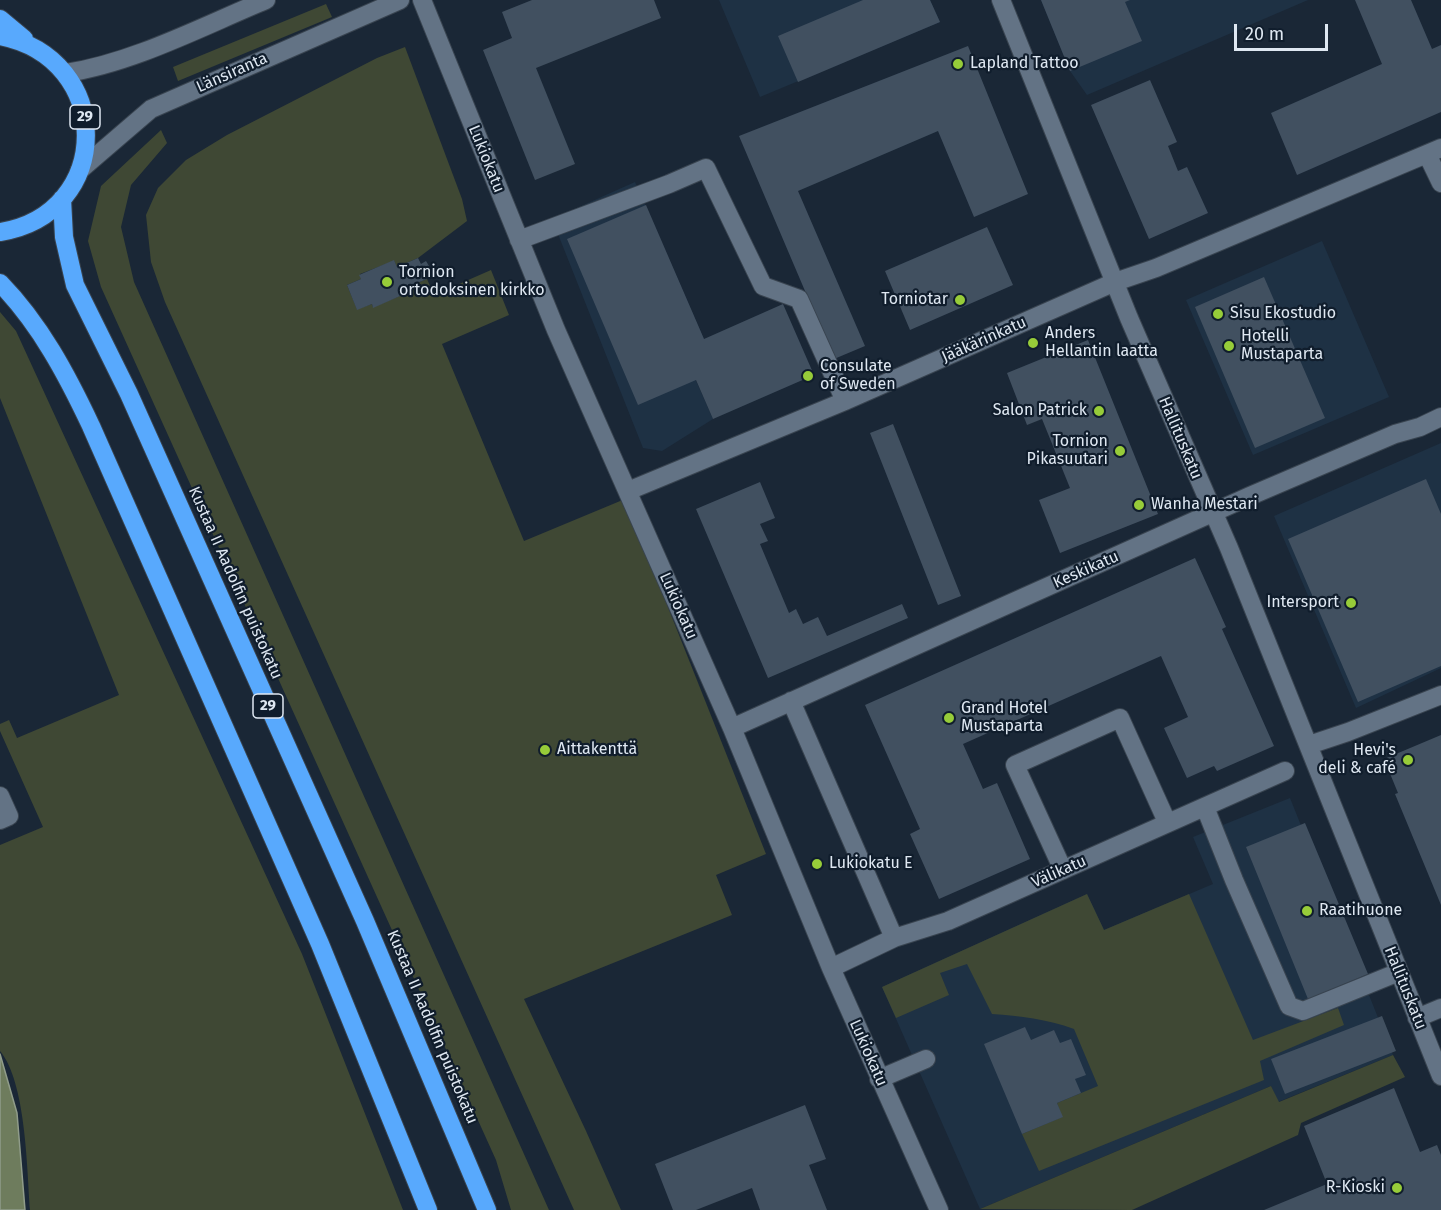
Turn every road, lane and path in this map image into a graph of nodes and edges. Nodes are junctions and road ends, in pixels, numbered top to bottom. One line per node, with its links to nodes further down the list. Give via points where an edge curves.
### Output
1 (266, 0): 8 (street, via 131,56)
2 (400, 0): 10 (street, Länsiranta, via 151,109)
3 (422, 0): 14 (street, Lukiokatu)
4 (1001, 0): 15 (street, Hallituskatu)
5 (0, 20): 7 (highway, 29)
6 (0, 36): 7 (highway)
7 (35, 47): 8 (highway, 29)
8 (66, 74): 10 (highway, 29, via 77,91 85,120)
9 (1434, 151): 11 (street); 15 (street, Jääkärinkatu)
10 (80, 170): 12 (highway, 29)
11 (1441, 183)
12 (62, 199): 13 (highway, via 30,223); 40 (highway, Kustaa II Aadolfin puistokatu / 29, via 64,237 75,285 129,394 355,900)
13 (0, 231)
14 (519, 240): 17 (street, via 706,168 763,286 799,299); 19 (street, Lukiokatu)
15 (1115, 282): 17 (street, Jääkärinkatu); 20 (street, Hallituskatu)
16 (0, 283): 39 (highway, via 28,316 66,374 91,426 320,944)
17 (844, 401): 19 (street, Jääkärinkatu)
18 (1441, 417): 20 (street, Keskikatu)
19 (628, 491): 23 (street, Lukiokatu)
20 (1214, 514): 22 (street, Keskikatu); 24 (street, Hallituskatu)
21 (1441, 695): 24 (street)
22 (791, 701): 23 (street, Keskikatu); 31 (street)
23 (732, 728): 32 (street, Lukiokatu)
24 (1309, 745): 33 (street, Hallituskatu)
25 (1285, 771): 27 (street, Välikatu)
26 (0, 796): 28 (street)
27 (1205, 807): 29 (street, Välikatu); 33 (street, via 1289,1006 1302,1011)
28 (4, 818)
29 (1167, 822): 30 (street, Välikatu); 30 (street, via 1120,717 1015,765)
30 (1063, 870): 31 (street, Välikatu, via 948,921)
31 (894, 938): 32 (street, Välikatu)
32 (831, 968): 38 (street, Lukiokatu)
33 (1399, 972): 35 (street, Hallituskatu)
34 (1441, 1008): 35 (street)
35 (1417, 1018): 37 (street, Hallituskatu)
36 (926, 1059): 38 (street)
37 (1441, 1076)
38 (879, 1079): 41 (street, Lukiokatu)
39 (428, 1210)
40 (487, 1210)
41 (939, 1210)

